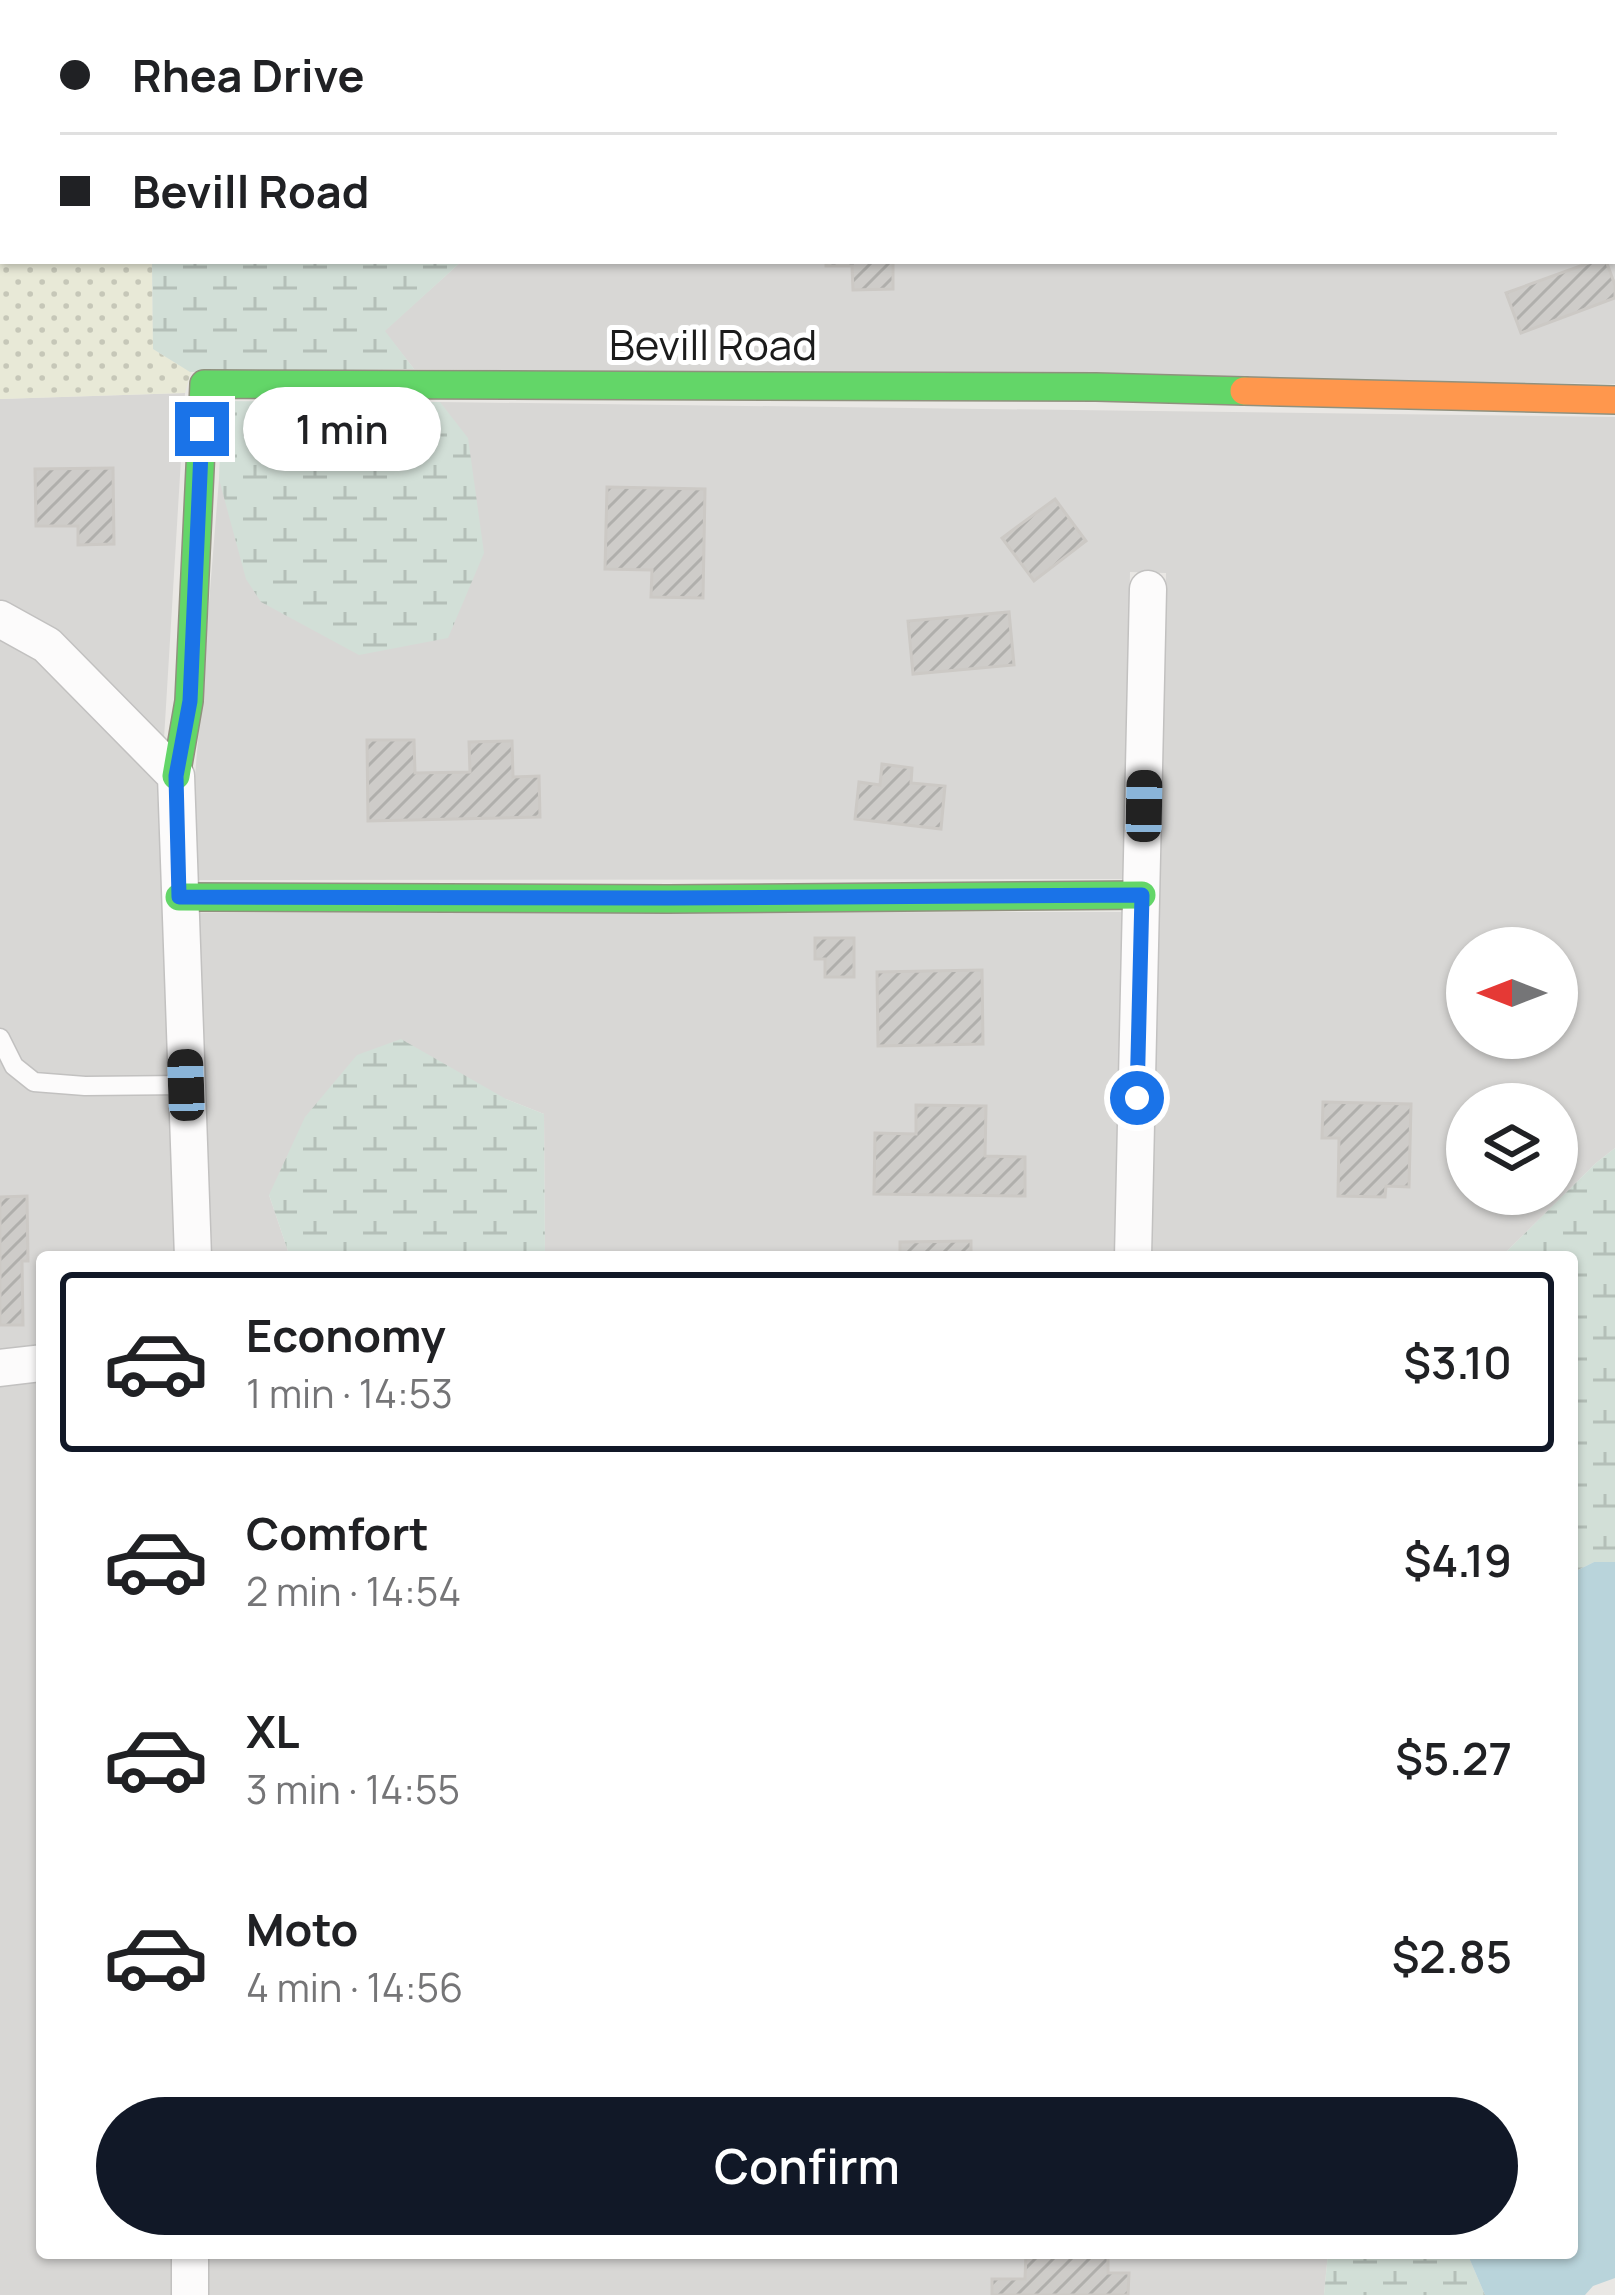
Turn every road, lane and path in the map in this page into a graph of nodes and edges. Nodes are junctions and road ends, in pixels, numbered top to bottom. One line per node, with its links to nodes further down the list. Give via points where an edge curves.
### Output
1 (1615, 400): 4 (street, Bevill Road, via 1096,387 204,384 190,701)
2 (1148, 589): 5 (street)
3 (0, 619): 4 (street, via 47,645)
4 (176, 776): 6 (street)
5 (1142, 895): 6 (street); 10 (street)
6 (179, 897): 8 (street)
7 (0, 1038): 8 (lane, via 14,1066 34,1082)
8 (186, 1085): 9 (street)
9 (193, 1251)
10 (1133, 1251)
11 (36, 1365): 12 (street)
12 (0, 1368)
13 (190, 2259): 14 (street)
14 (190, 2295)

